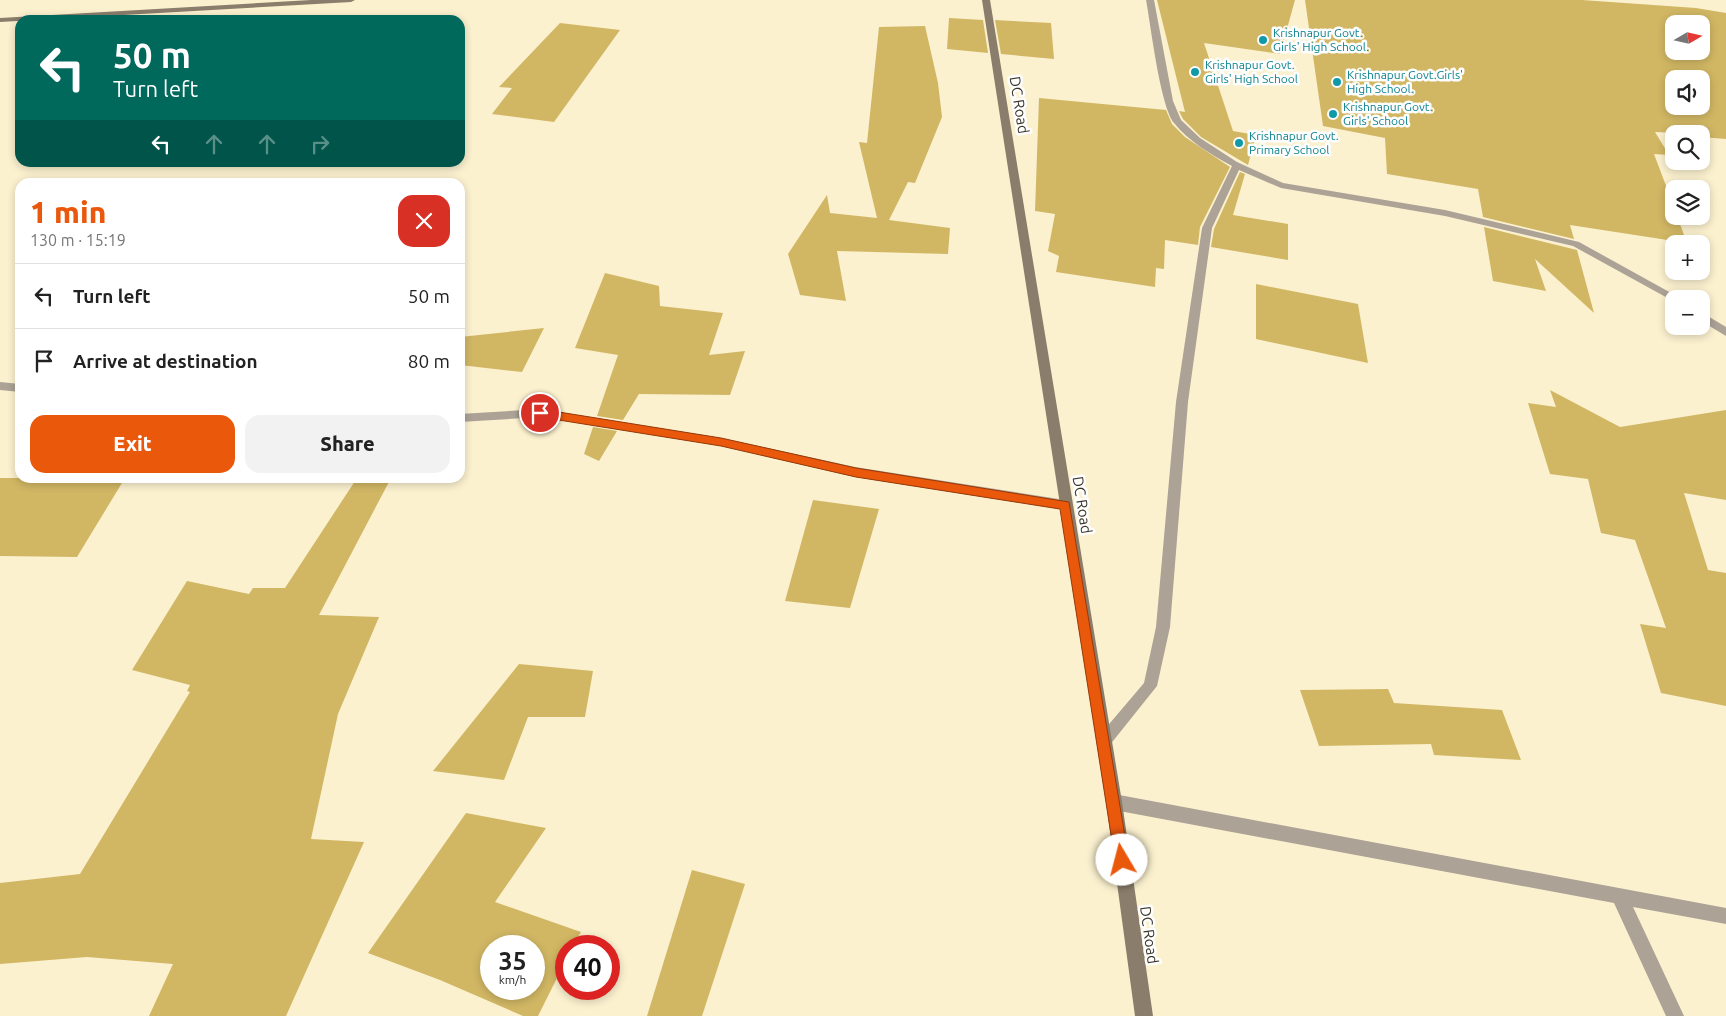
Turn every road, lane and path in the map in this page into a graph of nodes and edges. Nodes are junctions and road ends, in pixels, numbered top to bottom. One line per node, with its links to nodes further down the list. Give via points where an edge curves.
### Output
1 (351, 0): 4 (street)
2 (986, 0): 14 (street, DC Road)
3 (1150, 0): 7 (street, via 1169,101 1177,121 1197,140)
4 (88, 15)
5 (15, 19): 6 (street)
6 (0, 20)
7 (1236, 165): 8 (street, via 1281,185 1445,212 1576,244); 15 (street, via 1207,228 1182,402 1163,627 1150,686)
8 (1665, 292)
9 (1710, 322): 10 (street)
10 (1726, 332)
11 (0, 386): 12 (street)
12 (15, 388)
13 (465, 418): 14 (street, via 540,413 721,442 856,472)
14 (1065, 505): 15 (street, DC Road)
15 (1104, 742): 16 (street, DC Road)
16 (1114, 802): 17 (street); 19 (street, DC Road)
17 (1619, 895): 18 (street); 20 (street)
18 (1726, 916)
19 (1144, 1016)
20 (1675, 1016)

